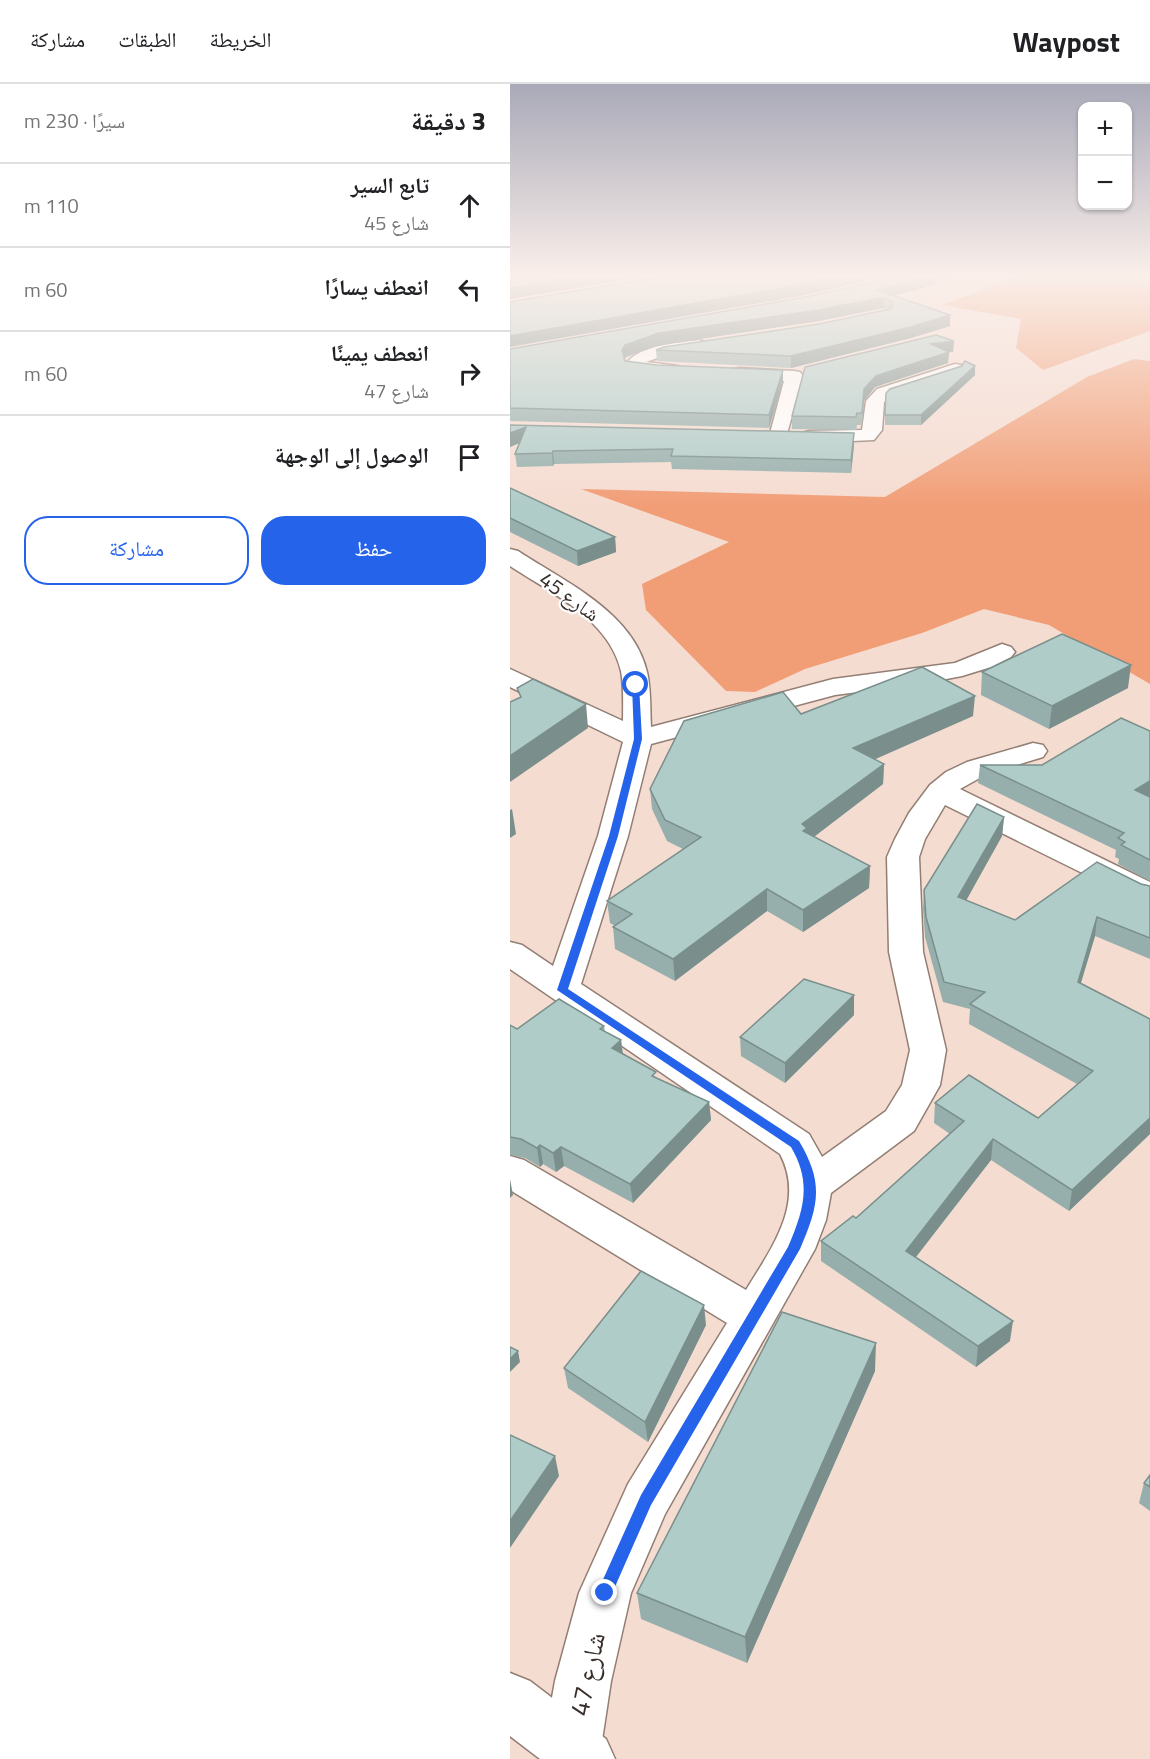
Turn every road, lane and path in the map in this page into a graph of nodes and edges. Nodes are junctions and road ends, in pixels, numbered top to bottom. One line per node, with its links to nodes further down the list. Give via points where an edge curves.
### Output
1 (662, 353): 4 (street, via 637,360 632,366)
2 (955, 369): 8 (street, via 883,393 875,401 873,430 867,436)
3 (813, 370): 6 (street)
4 (686, 371)
5 (719, 372): 6 (street)
6 (791, 375): 8 (street, via 795,378)
7 (754, 436): 8 (street)
8 (778, 436)
9 (510, 556): 12 (street, شارع 45, via 601,616 626,649 634,672)
10 (1002, 652): 12 (street, via 969,668 833,687)
11 (510, 677): 12 (street)
12 (638, 739): 17 (street, شارع 45, via 613,836)
13 (1033, 751): 14 (street, via 976,768)
14 (940, 791): 15 (street); 19 (street, via 924,813 903,857 906,952 928,1050 921,1086 900,1121)
15 (1150, 894)
16 (510, 953): 17 (street)
17 (562, 990): 19 (street, via 795,1144 807,1164)
18 (510, 1171): 20 (street)
19 (811, 1186): 20 (street, شارع 47, via 807,1219 794,1249)
20 (754, 1317): 22 (street, شارع 47, via 646,1500 605,1593 583,1681)
21 (510, 1701): 22 (street)
22 (576, 1755)

